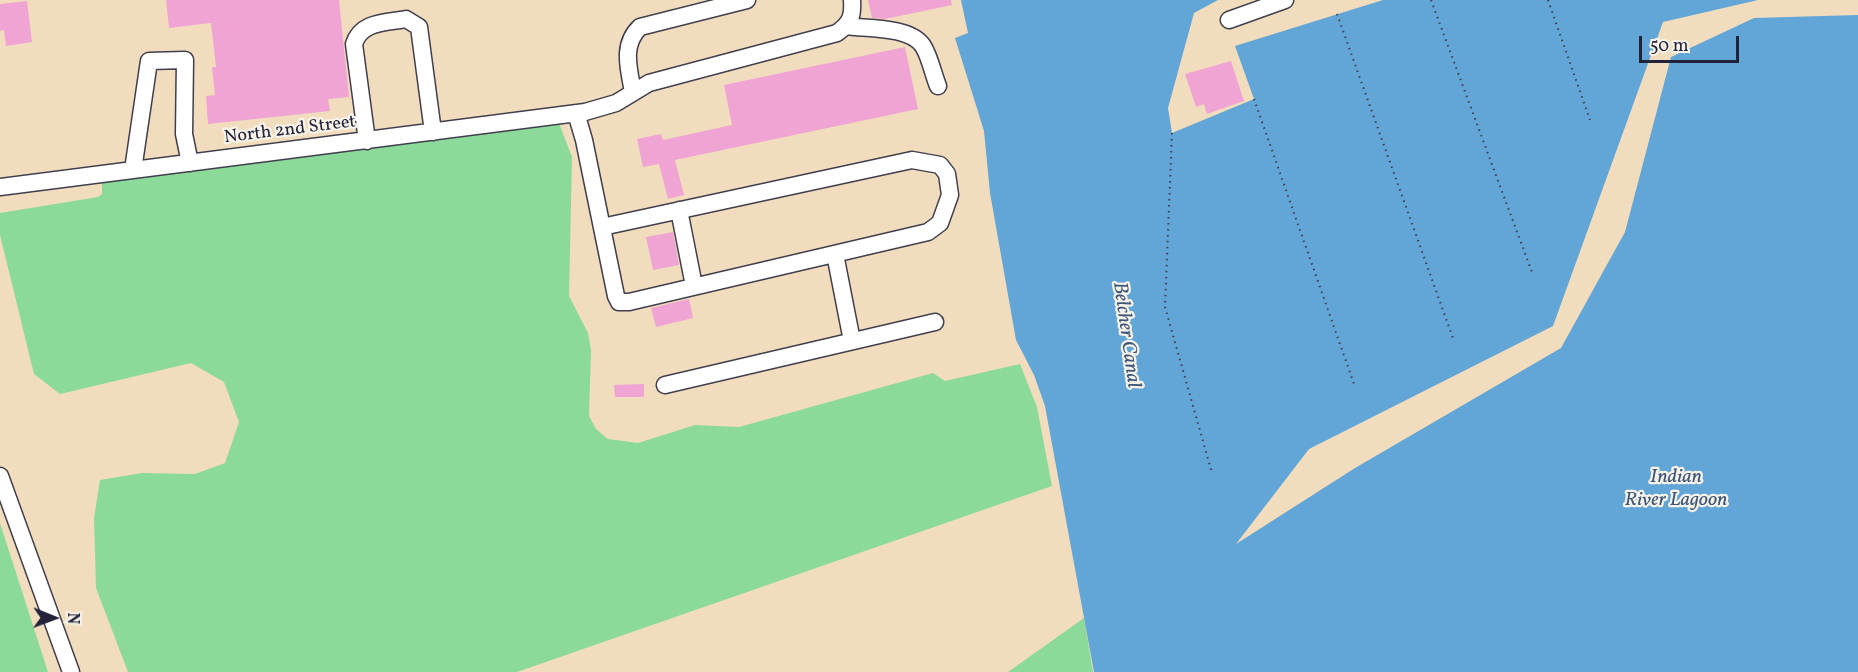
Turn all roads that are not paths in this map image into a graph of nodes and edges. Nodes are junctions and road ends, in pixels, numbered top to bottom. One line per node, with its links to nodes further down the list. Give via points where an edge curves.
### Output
1 (747, 0): 7 (street, via 640,27 632,34 627,50)
2 (852, 0): 5 (street, via 853,16)
3 (1285, 0): 4 (street)
4 (1229, 20)
5 (846, 26): 6 (street, via 901,33 917,40); 7 (street, North 2nd Street, via 837,33 649,83)
6 (938, 86)
7 (633, 92): 8 (street, North 2nd Street, via 616,103)
8 (581, 113): 9 (street, North 2nd Street); 15 (street)
9 (433, 132): 10 (street, North 2nd Street); 10 (street, via 419,27 406,20 362,28 357,34 354,44)
10 (367, 141): 11 (street, North 2nd Street)
11 (190, 163): 12 (street, North 2nd Street); 12 (street, via 184,134 185,60 150,61)
12 (133, 170): 13 (street, North 2nd Street)
13 (0, 187)
14 (679, 210): 15 (street); 16 (street, via 912,160 940,165 947,174 950,195 940,223 928,232); 17 (street)
15 (602, 227): 17 (street, via 619,302)
16 (835, 254): 17 (street); 19 (street)
17 (694, 286)
18 (935, 322): 19 (street)
19 (852, 341): 20 (street)
20 (665, 385)
21 (0, 476): 22 (street)
22 (71, 672)

